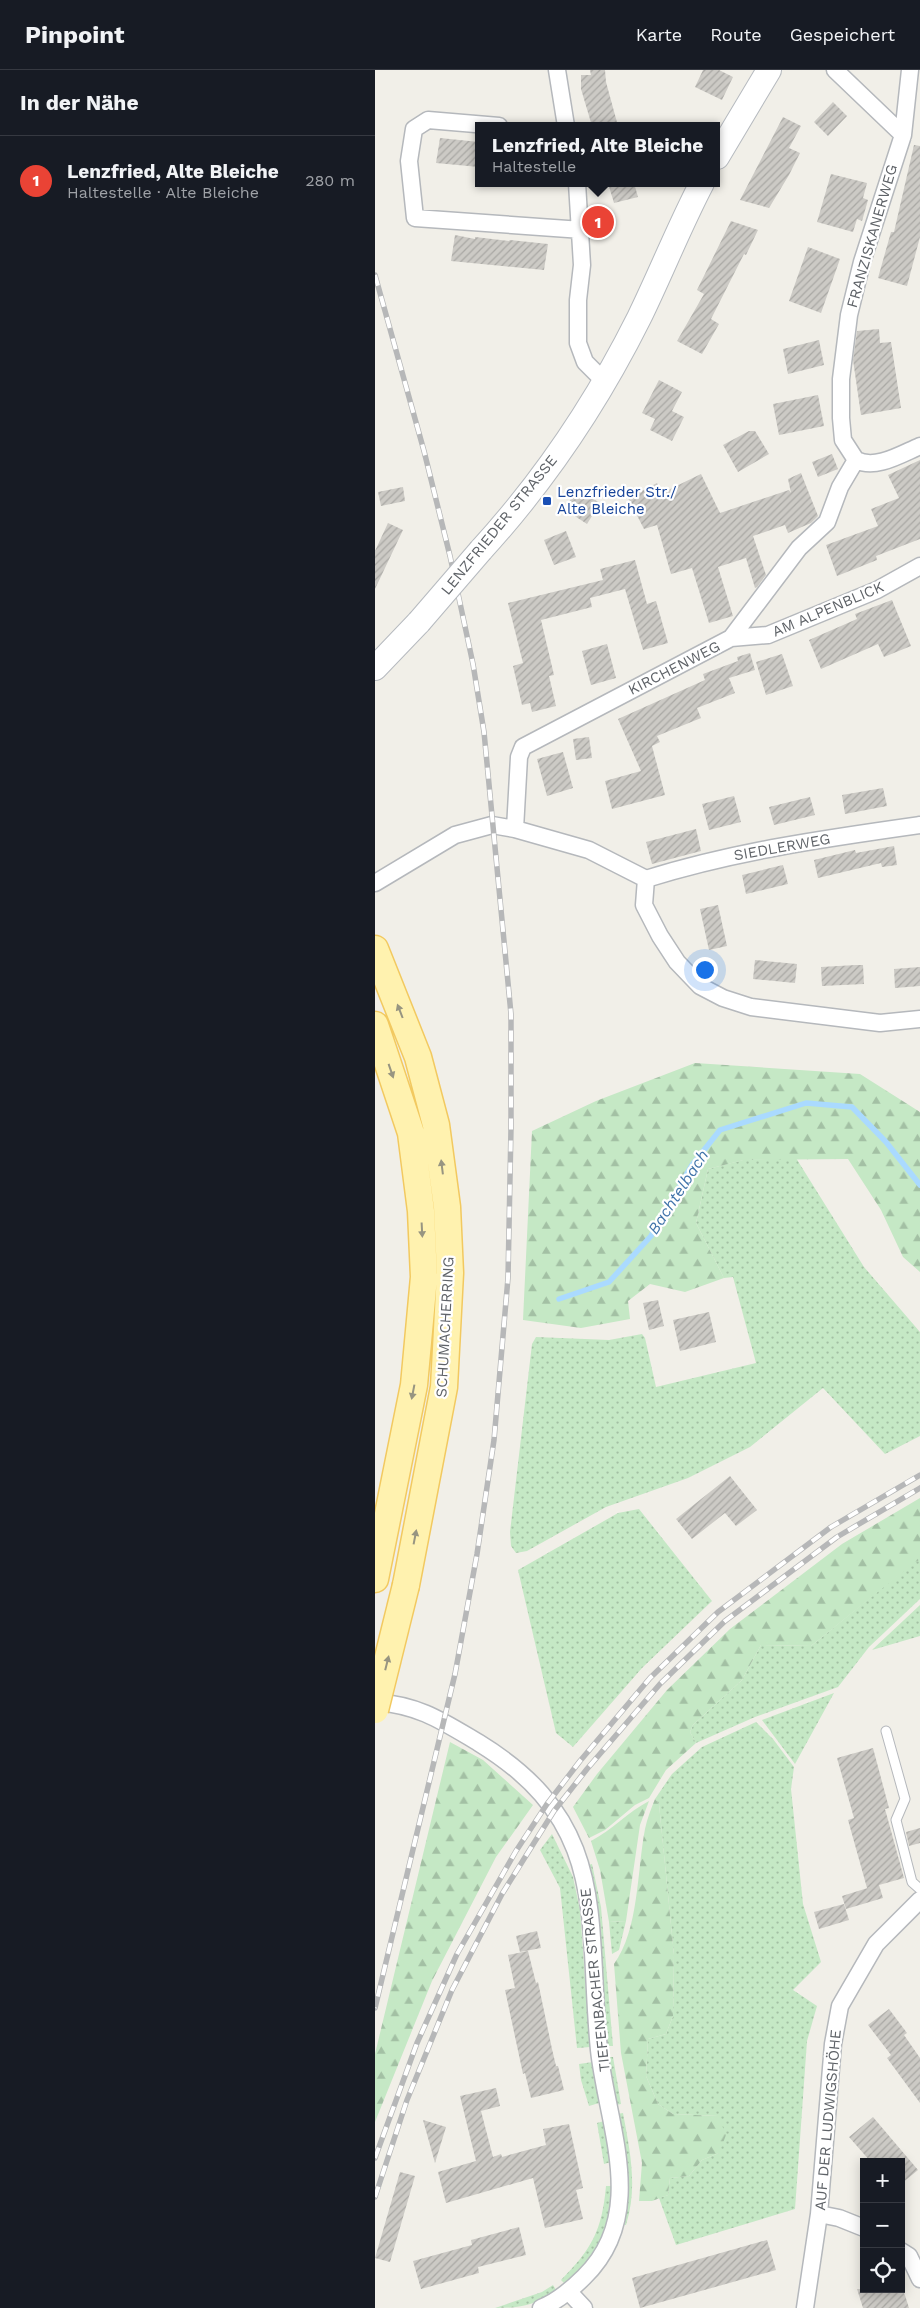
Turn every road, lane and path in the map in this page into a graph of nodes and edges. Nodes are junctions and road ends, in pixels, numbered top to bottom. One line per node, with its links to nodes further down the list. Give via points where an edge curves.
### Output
1 (557, 70): 5 (street)
2 (769, 70): 8 (street)
3 (835, 70): 7 (street)
4 (910, 70): 7 (street, FRANZISKANERWEG)
5 (565, 122)
6 (475, 124): 11 (street, via 428,120 414,128 409,162 415,218)
7 (903, 135): 14 (street, FRANZISKANERWEG, via 862,262 849,315 841,379 841,418 843,440)
8 (720, 152)
9 (577, 187): 11 (street)
10 (701, 187): 12 (street, LENZFRIEDER STRASSE)
11 (581, 230): 12 (street, via 578,343 585,362)
12 (605, 382): 17 (street, LENZFRIEDER STRASSE, bridge, via 552,463 419,622)
13 (920, 446): 14 (street, via 878,462 864,464)
14 (856, 460): 16 (street, KIRCHENWEG, via 840,487 827,522 799,548)
15 (920, 566): 16 (street, AM ALPENBLICK, via 877,590 767,635)
16 (731, 638): 19 (street, KIRCHENWEG, via 523,746 519,757)
17 (375, 668)
18 (920, 825): 20 (street, SIEDLERWEG, via 761,850 693,864)
19 (515, 829): 20 (street, via 589,850); 21 (street, via 492,825 455,835)
20 (646, 879): 23 (street, via 644,905 660,936 677,962 700,986 723,998 751,1007 880,1023)
21 (375, 883)
22 (375, 949): 27 (main road, SCHUMACHERRING, one-way to 22, bridge, via 407,1584 444,1387 450,1273 447,1207 436,1125 414,1048)
23 (920, 1019)
24 (375, 1025): 25 (main road, SCHUMACHERRING, one-way to 25, via 411,1133 421,1211 424,1277 414,1385)
25 (375, 1578)
26 (375, 1702): 35 (street, TIEFENBACHER STRASSE, via 399,1704 428,1713 491,1750 536,1786 567,1829 578,1853 591,1910 595,2012 620,2166 621,2193 612,2233 602,2256)
27 (375, 1710)
28 (886, 1731): 29 (lane, via 905,1799 895,1820 912,1882)
29 (920, 1889)
30 (920, 1900): 31 (street, AUF DER LUDWIGSHÖHE, via 876,1944 841,2006 833,2044)
31 (819, 2214): 32 (street); 38 (street, AUF DER LUDWIGSHÖHE)
32 (860, 2226)
33 (905, 2254): 34 (street)
34 (920, 2279)
35 (569, 2292): 36 (street, TIEFENBACHER STRASSE); 37 (street)
36 (541, 2308)
37 (584, 2308)
38 (805, 2308)

